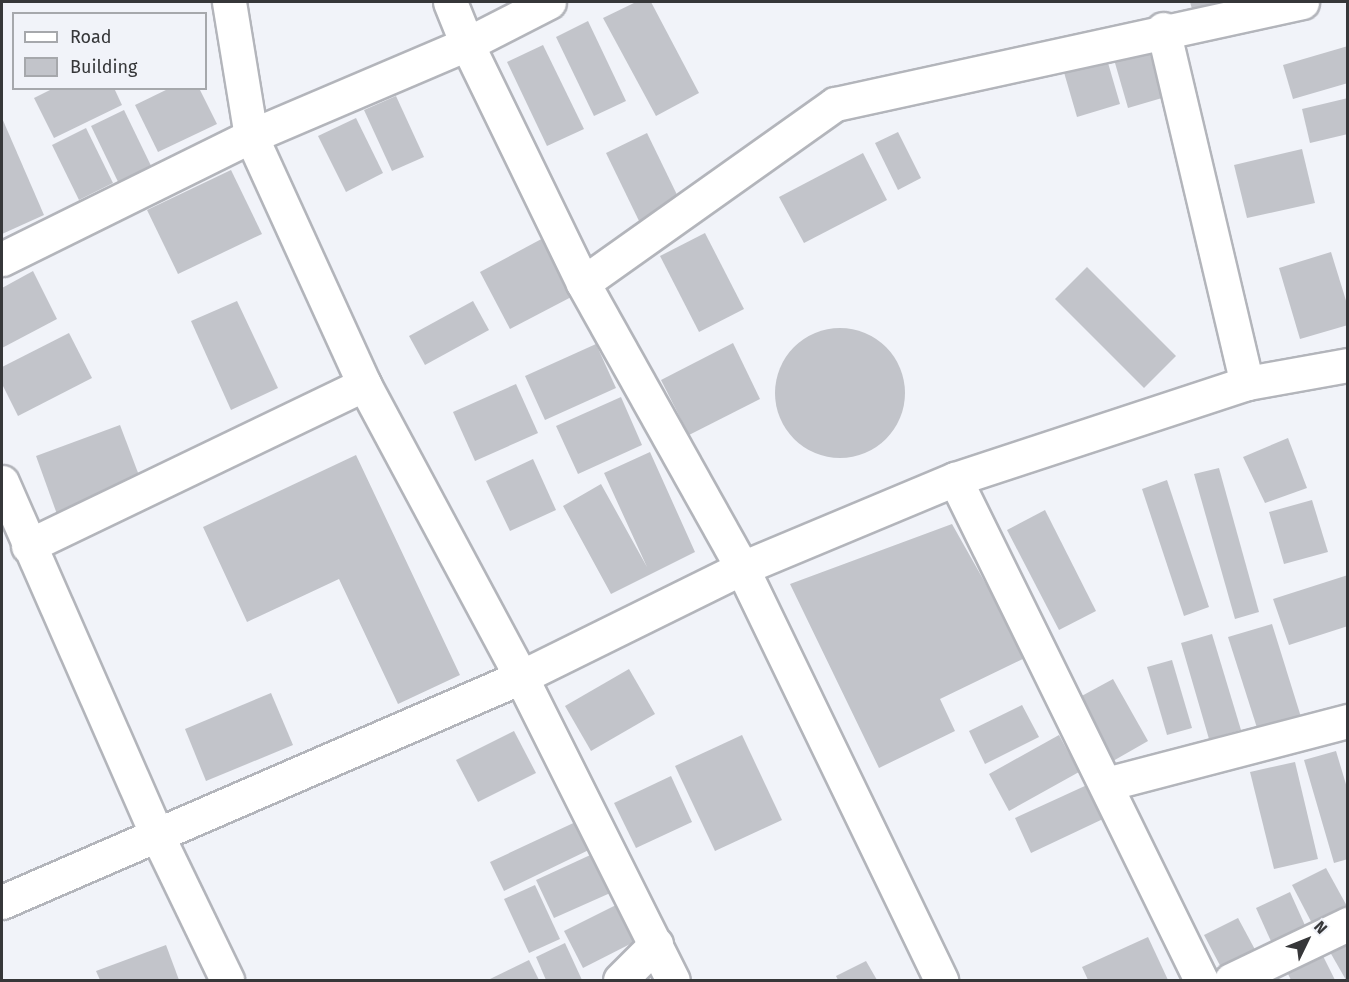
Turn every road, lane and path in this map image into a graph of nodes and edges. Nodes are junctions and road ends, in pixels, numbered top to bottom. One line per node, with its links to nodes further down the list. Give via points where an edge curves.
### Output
1 (229, 2): 7 (street)
2 (450, 2): 6 (street)
3 (549, 2): 6 (street)
4 (1302, 2): 5 (street)
5 (1163, 29): 9 (street, via 835,104); 11 (street)
6 (467, 44): 7 (street); 9 (street)
7 (251, 136): 8 (street); 12 (street)
8 (2, 259)
9 (583, 283): 16 (street)
10 (1347, 365): 11 (street)
11 (1247, 383): 13 (street)
12 (364, 384): 15 (street); 17 (street)
13 (954, 479): 16 (street); 19 (street)
14 (2, 482): 15 (street)
15 (28, 546): 20 (street)
16 (742, 568): 17 (street); 27 (street)
17 (521, 677): 20 (street); 23 (street)
18 (1347, 722): 19 (street)
19 (1106, 784): 28 (street)
20 (158, 837): 21 (street); 24 (street)
21 (2, 903)
22 (1347, 924): 29 (street)
23 (656, 944): 25 (street); 26 (street)
24 (227, 981)
25 (620, 981)
26 (673, 981)
27 (941, 981)
28 (1202, 981)
29 (1231, 981)

